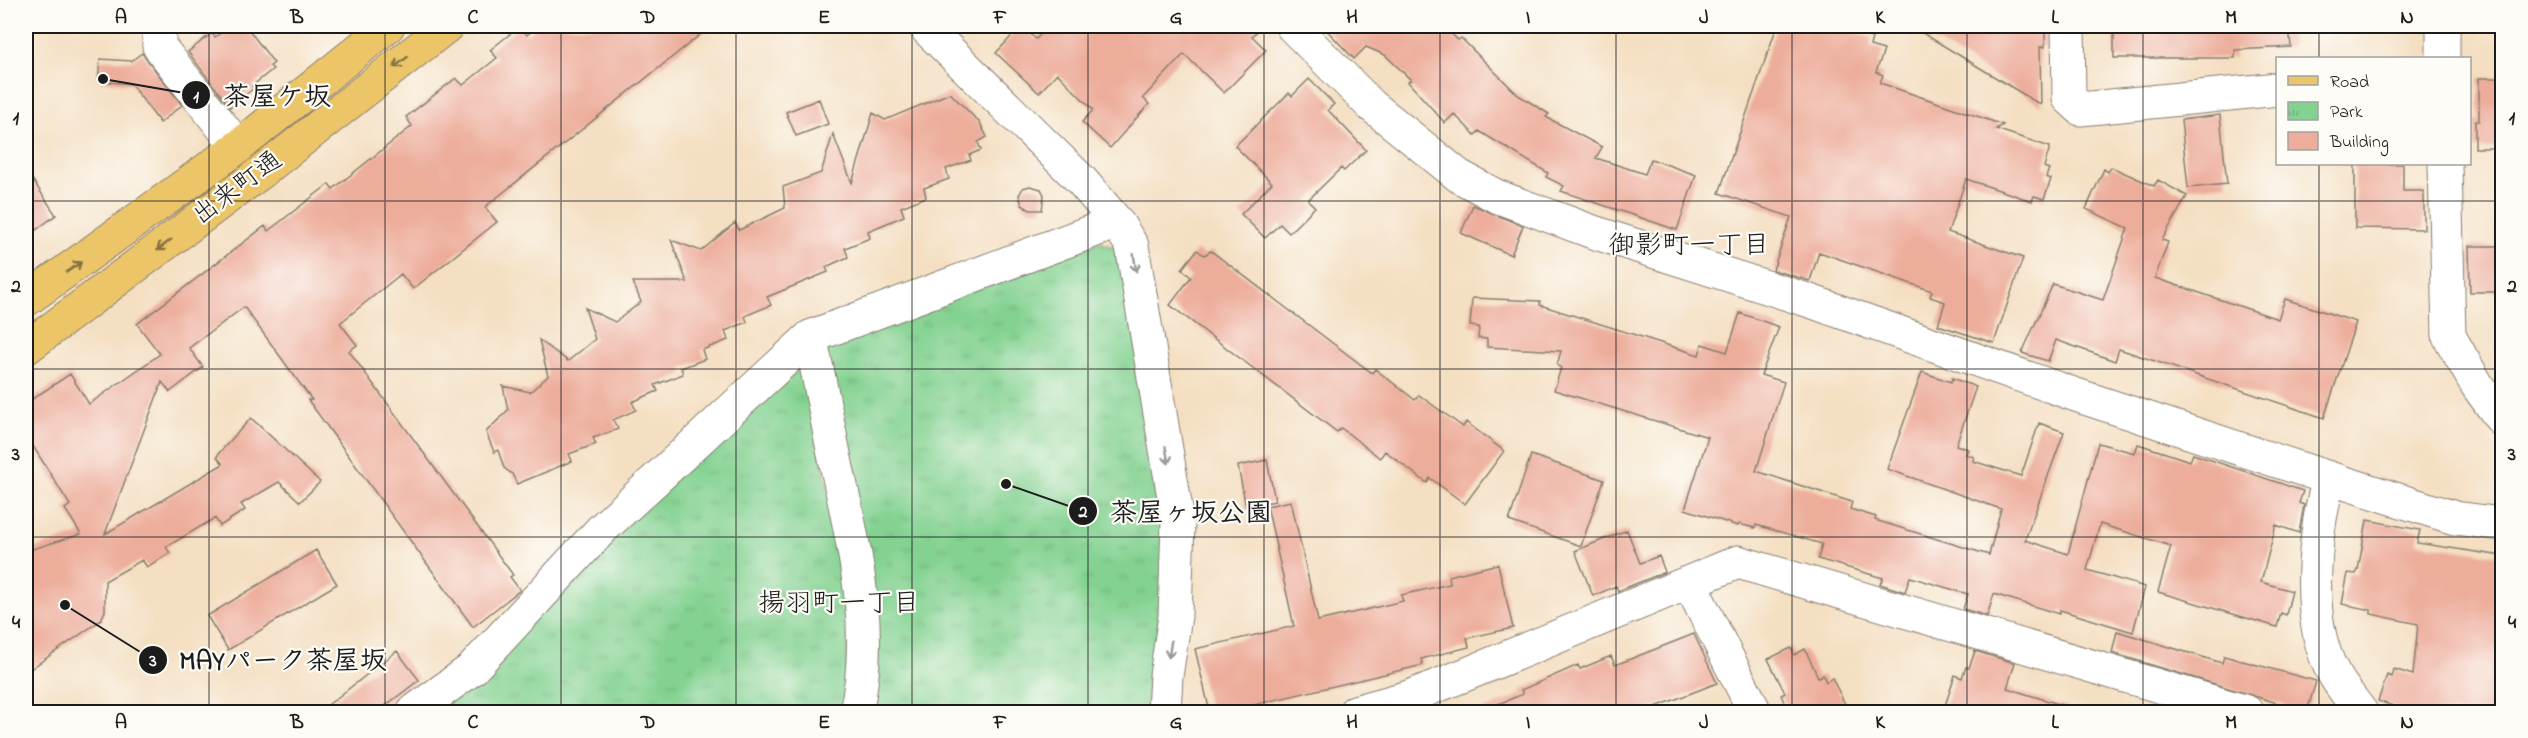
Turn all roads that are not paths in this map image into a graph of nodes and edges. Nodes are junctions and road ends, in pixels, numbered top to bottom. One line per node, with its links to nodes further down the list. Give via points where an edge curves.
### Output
1 (159, 26): 10 (street, via 159,46)
2 (388, 26): 10 (main road, 出来町通)
3 (447, 26): 15 (main road, 出来町通, one-way to 15, via 260,173)
4 (939, 26): 12 (street, via 928,30 1081,180)
5 (1292, 26): 17 (street, via 1371,105 1459,176 1496,196)
6 (2068, 26): 9 (street, via 2069,98 2081,109)
7 (2443, 26): 8 (street)
8 (2443, 57)
9 (2276, 89)
10 (238, 147): 13 (main road, 出来町通, one-way to 10)
11 (2445, 165): 16 (street, via 2449,336)
12 (1117, 222): 14 (street); 22 (street, one-way to 22, via 1132,246 1178,521 1176,604)
13 (26, 300)
14 (810, 337): 20 (street, via 602,529 472,669); 21 (street, via 859,578 863,632 861,692)
15 (26, 348)
16 (2502, 420)
17 (2329, 478): 18 (street, via 2455,519); 26 (street, via 2316,561 2319,624 2333,673)
18 (2502, 524)
19 (1689, 584): 23 (street, via 1406,698); 24 (street); 25 (street, via 1738,562)
20 (414, 712)
21 (856, 712)
22 (1164, 712)
23 (1355, 712)
24 (1755, 712)
25 (2247, 712)
26 (2361, 712)

